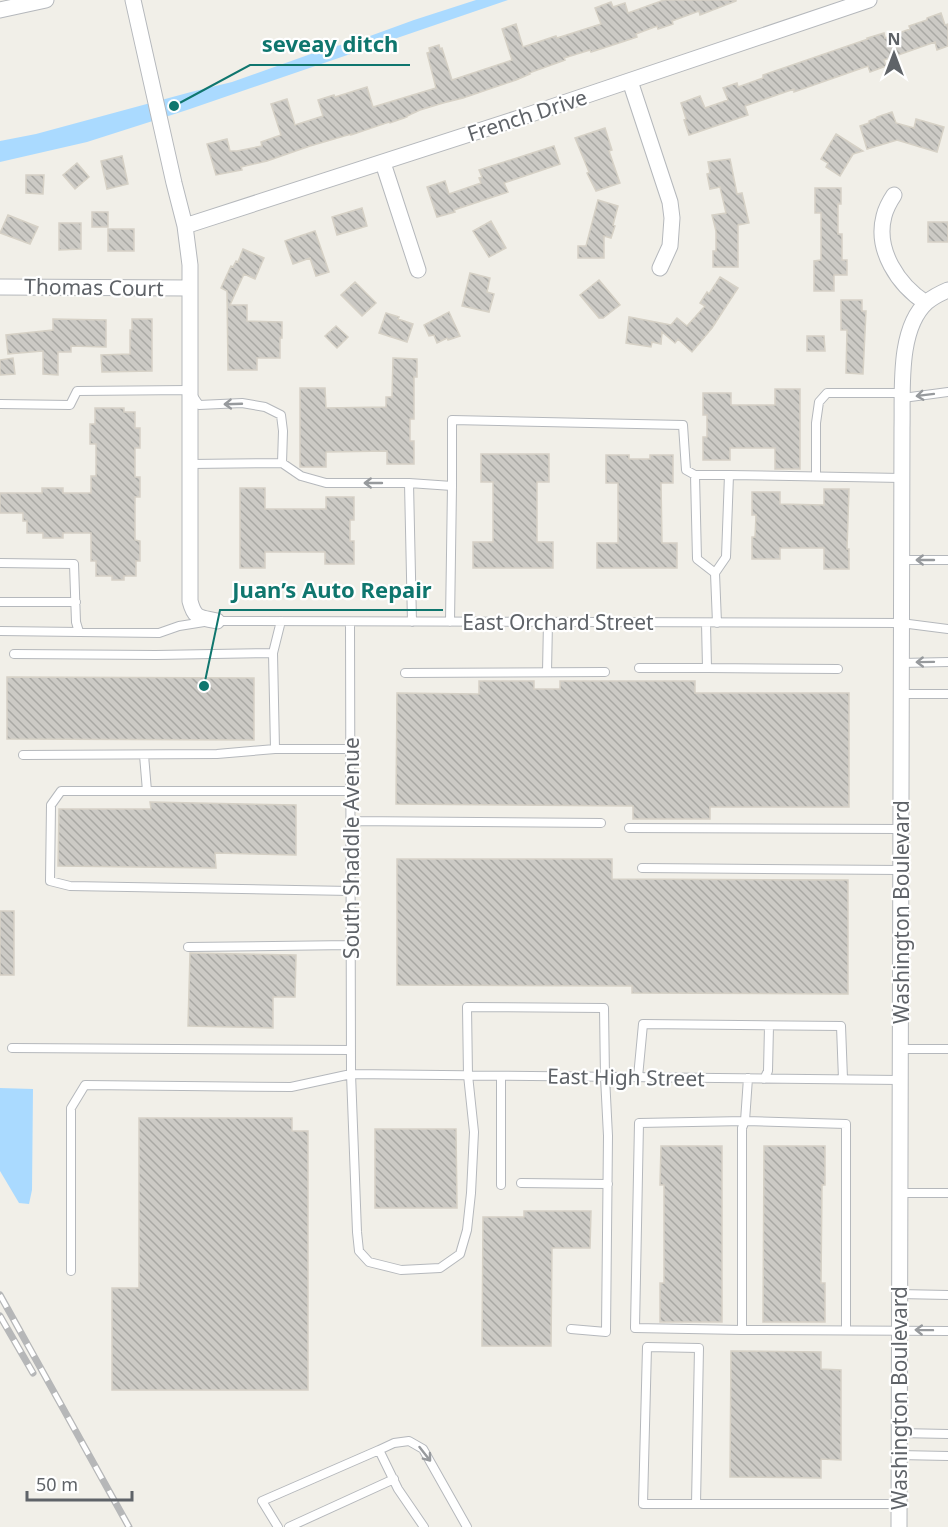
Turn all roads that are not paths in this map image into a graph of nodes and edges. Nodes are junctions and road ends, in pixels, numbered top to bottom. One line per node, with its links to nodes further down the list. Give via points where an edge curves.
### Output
1 (46, 0): 4 (street)
2 (134, 0): 8 (street)
3 (869, 0): 5 (street, French Drive)
4 (0, 10)
5 (630, 81): 6 (street, French Drive); 9 (street, via 670,202 670,246)
6 (383, 163): 8 (street, French Drive); 10 (street)
7 (894, 195): 14 (street, via 883,217 882,239 887,260 897,277)
8 (185, 226): 12 (street)
9 (660, 268)
10 (418, 270)
11 (0, 286): 12 (street, Thomas Court)
12 (189, 288): 15 (street)
13 (948, 290): 14 (street)
14 (926, 303): 17 (street, Washington Boulevard, via 906,340)
15 (189, 390): 18 (lane, via 77,391 70,405); 19 (lane, one-way to 15, via 281,415 242,403 199,405); 20 (street)
16 (948, 392): 17 (lane, one-way to 17)
17 (903, 395): 23 (lane, via 827,393 819,402 816,423); 24 (street, Washington Boulevard)
18 (0, 404)
19 (282, 463): 20 (lane); 25 (lane, one-way to 19, via 326,483 301,476)
20 (189, 464): 33 (street, via 190,602 197,616)
21 (695, 475): 22 (lane); 26 (lane, via 686,470 683,425 452,420); 30 (lane, via 697,559)
22 (729, 475): 23 (lane); 30 (lane, via 726,557)
23 (816, 476): 24 (lane)
24 (902, 477): 27 (street, Washington Boulevard)
25 (409, 483): 26 (lane); 36 (lane)
26 (452, 486): 37 (lane)
27 (902, 560): 28 (lane, one-way to 27); 41 (street, Washington Boulevard)
28 (948, 560)
29 (0, 563): 32 (lane, via 74,564)
30 (715, 573): 40 (lane)
31 (0, 602): 32 (lane)
32 (76, 602): 44 (lane)
33 (217, 621): 34 (lane, East Orchard Street); 44 (lane, East Orchard Street, via 159,633)
34 (281, 621): 35 (lane, East Orchard Street); 45 (lane)
35 (350, 622): 36 (lane, East Orchard Street); 58 (lane, South Shaddle Avenue)
36 (412, 622): 37 (lane, East Orchard Street)
37 (450, 622): 38 (lane, East Orchard Street)
38 (548, 622): 39 (lane, East Orchard Street); 52 (lane)
39 (706, 622): 40 (lane, East Orchard Street); 50 (lane)
40 (717, 622): 41 (lane, East Orchard Street)
41 (901, 623): 42 (lane, East Orchard Street); 48 (street, Washington Boulevard)
42 (948, 630)
43 (0, 631): 44 (lane, East Orchard Street)
44 (79, 632)
45 (273, 653): 46 (lane); 57 (lane)
46 (14, 654)
47 (948, 662): 48 (lane, one-way to 48)
48 (901, 663): 55 (street, Washington Boulevard)
49 (639, 668): 50 (lane)
50 (707, 668): 51 (lane)
51 (838, 669)
52 (547, 672): 53 (lane); 54 (lane)
53 (605, 672)
54 (405, 673)
55 (901, 694): 56 (lane); 66 (street, Washington Boulevard)
56 (948, 694)
57 (275, 749): 58 (lane); 60 (lane)
58 (350, 749): 62 (lane, South Shaddle Avenue)
59 (23, 755): 60 (lane)
60 (144, 755): 61 (lane)
61 (147, 791): 62 (lane); 69 (lane, via 61,791 51,805 50,881 70,886)
62 (350, 791): 63 (lane, South Shaddle Avenue)
63 (350, 821): 64 (lane); 69 (lane, South Shaddle Avenue)
64 (601, 823)
65 (629, 828): 66 (lane)
66 (901, 829): 68 (street, Washington Boulevard)
67 (642, 868): 68 (lane)
68 (901, 870): 74 (street, Washington Boulevard)
69 (351, 891): 70 (lane, South Shaddle Avenue)
70 (351, 945): 71 (lane); 76 (lane, South Shaddle Avenue)
71 (188, 947)
72 (769, 1026): 81 (lane, via 643,1024); 83 (lane, via 768,1071); 84 (lane, via 841,1026)
73 (12, 1048): 76 (lane)
74 (900, 1049): 75 (lane); 85 (street, Washington Boulevard)
75 (948, 1049)
76 (351, 1050): 77 (lane, South Shaddle Avenue)
77 (351, 1074): 78 (lane, East High Street); 78 (lane, South Shaddle Avenue, via 359,1251 369,1262 401,1270 440,1268 460,1254 467,1230 474,1132); 92 (lane, East High Street, via 291,1087 85,1085 71,1108)
78 (468, 1076): 79 (lane, East High Street); 80 (lane, South Shaddle Avenue, via 467,1007 604,1008)
79 (501, 1076): 80 (lane, East High Street); 89 (lane)
80 (605, 1077): 81 (lane, East High Street); 88 (lane)
81 (638, 1077): 82 (lane, East High Street)
82 (748, 1078): 83 (lane, East High Street); 86 (lane)
83 (764, 1078): 84 (lane, East High Street)
84 (843, 1079): 85 (lane, East High Street)
85 (900, 1080): 90 (street, Washington Boulevard)
86 (745, 1121): 97 (lane); 97 (lane, via 639,1123 635,1328); 98 (lane, via 846,1124)
87 (521, 1183): 88 (lane)
88 (608, 1184): 95 (lane, via 606,1332)
89 (501, 1185)
90 (900, 1193): 91 (lane); 93 (street, Washington Boulevard)
91 (948, 1193)
92 (71, 1271)
93 (899, 1294): 94 (lane); 96 (street, Washington Boulevard)
94 (948, 1294)
95 (571, 1329)
96 (899, 1329): 98 (lane); 99 (lane, one-way to 96); 100 (street, Washington Boulevard)
97 (742, 1330): 98 (lane)
98 (846, 1330)
99 (948, 1330)
100 (899, 1433): 101 (lane); 103 (street, Washington Boulevard)
101 (948, 1434)
102 (379, 1450): 105 (lane); 108 (lane, via 262,1501); 111 (lane, one-way to 111, via 409,1441 423,1449)
103 (899, 1455): 104 (lane); 107 (street, Washington Boulevard)
104 (948, 1456)
105 (394, 1479): 109 (lane); 110 (lane)
106 (696, 1504): 106 (lane, via 643,1504 647,1347 699,1348); 107 (lane)
107 (899, 1504): 112 (street, Washington Boulevard)
108 (278, 1527)
109 (289, 1527)
110 (424, 1527)
111 (467, 1527)
112 (899, 1527)

